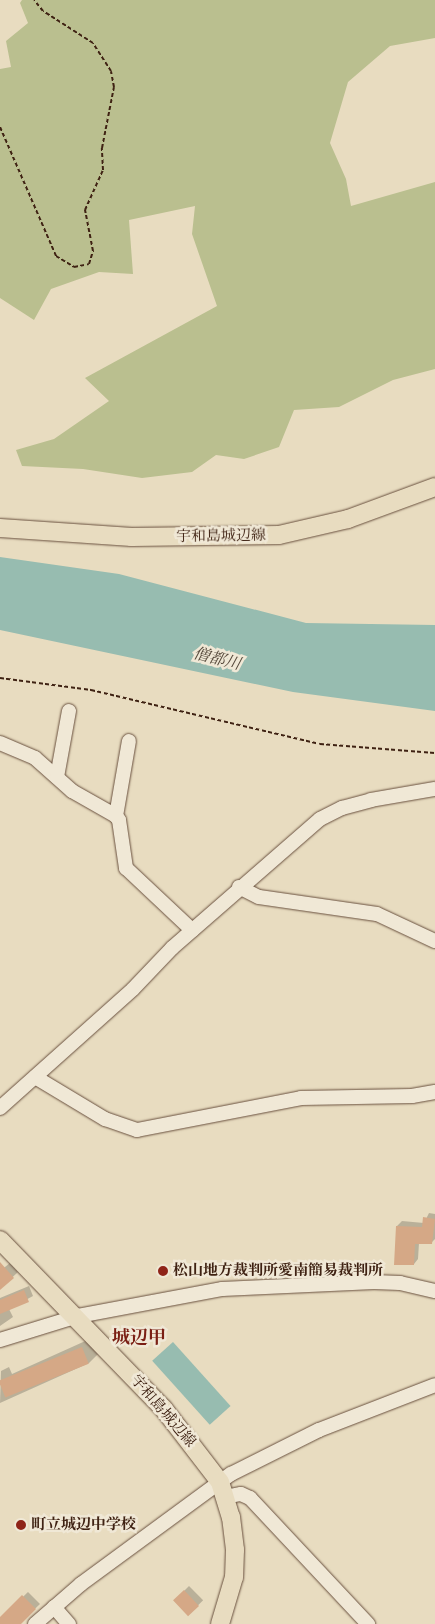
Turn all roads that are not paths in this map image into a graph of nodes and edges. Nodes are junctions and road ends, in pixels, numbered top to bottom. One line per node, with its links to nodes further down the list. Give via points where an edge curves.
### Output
1 (435, 487): 2 (main road, 宇和島城辺線, via 348,519 280,535 132,537)
2 (0, 528)
3 (69, 711): 6 (street)
4 (129, 741): 8 (street)
5 (0, 742): 6 (street, via 35,758)
6 (57, 778): 8 (street, via 72,791)
7 (435, 789): 9 (street, via 342,808 320,819)
8 (116, 816): 10 (street, via 126,868)
9 (239, 887): 10 (street); 11 (street, via 259,897 377,914)
10 (192, 930): 12 (street, via 133,989)
11 (435, 941)
12 (35, 1077): 13 (street, via 105,1119 137,1130 301,1098 412,1096); 14 (street)
13 (435, 1092)
14 (0, 1108)
15 (0, 1240): 17 (main road, 宇和島城辺線)
16 (435, 1291): 17 (street, via 400,1283 374,1282 222,1289)
17 (78, 1316): 18 (street); 20 (main road, 宇和島城辺線, via 163,1408)
18 (0, 1340)
19 (435, 1385): 20 (street, via 319,1430)
20 (223, 1489): 21 (street); 24 (main road, 宇和島城辺線, via 234,1542 234,1576); 25 (street, via 250,1498)
21 (54, 1607): 22 (street); 23 (street)
22 (35, 1624)
23 (69, 1624)
24 (220, 1624)
25 (368, 1624)

